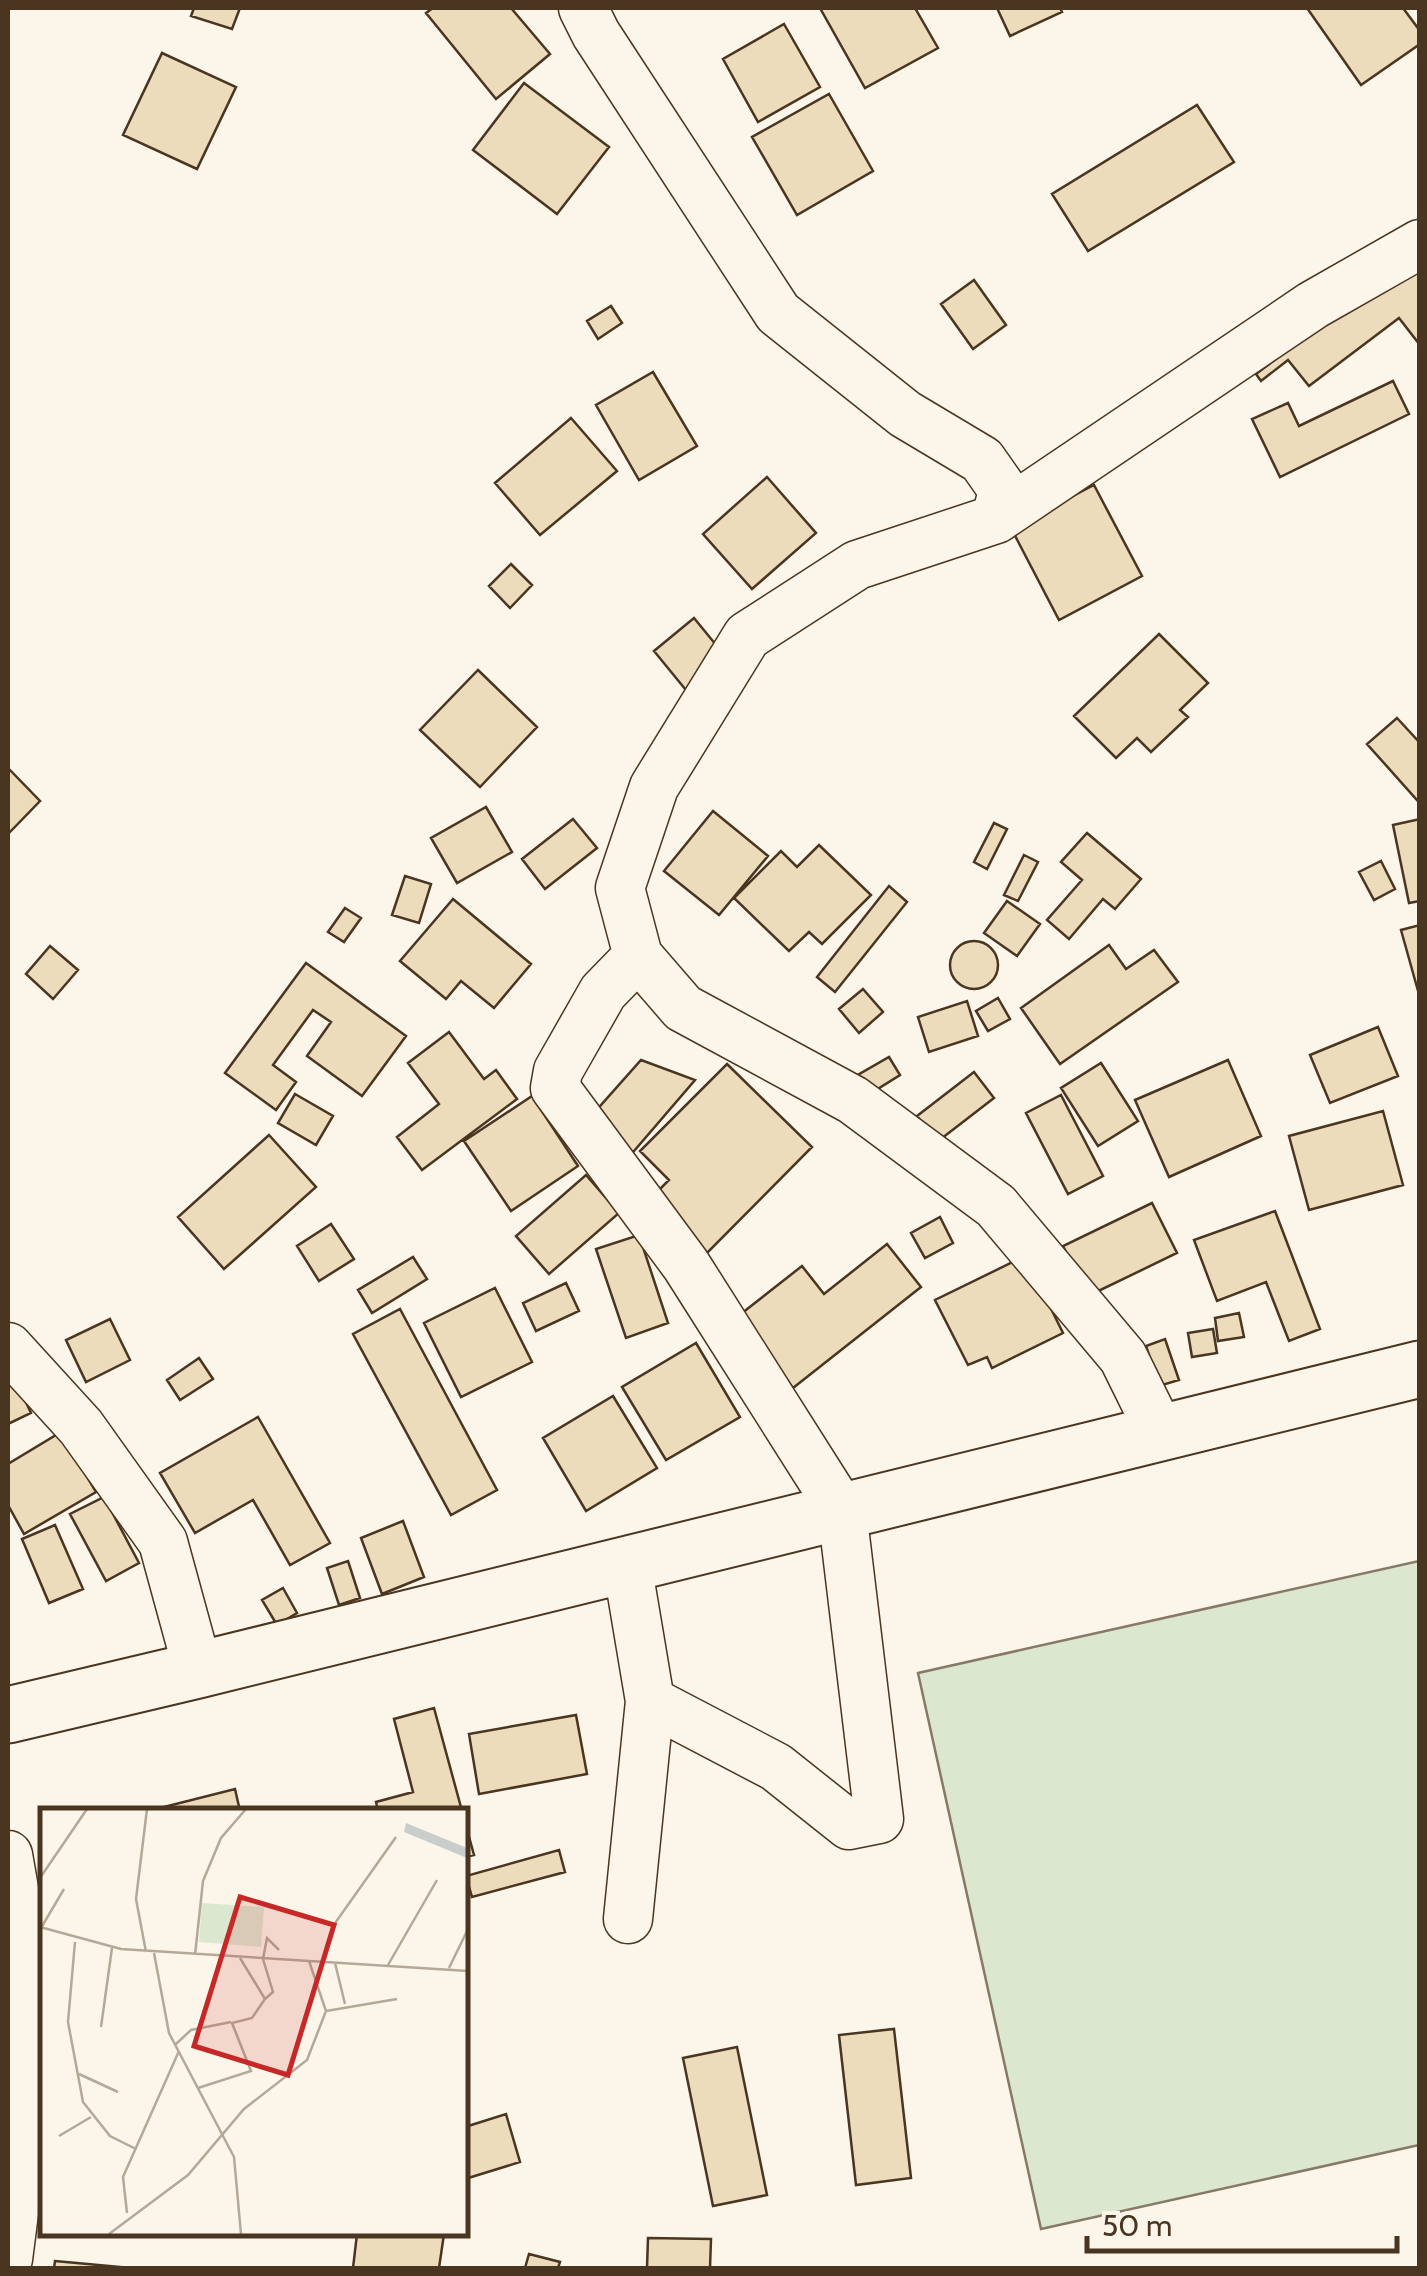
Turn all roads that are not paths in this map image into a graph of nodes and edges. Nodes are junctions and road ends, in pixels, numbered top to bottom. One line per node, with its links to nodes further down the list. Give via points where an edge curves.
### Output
1 (584, 8): 3 (street, via 778,313 905,414 982,460 1003,490)
2 (1420, 244): 3 (street, via 1313,304)
3 (996, 519): 4 (street, via 857,564 747,636 654,786 620,888)
4 (638, 956): 7 (street, via 683,1008 853,1100 996,1206 1122,1357); 8 (street, via 602,992 555,1088 686,1266)
5 (8, 1347): 10 (street, via 82,1427 164,1542)
6 (1420, 1369): 7 (main road)
7 (1160, 1432): 8 (main road)
8 (842, 1511): 9 (main road); 11 (street, via 878,1820 849,1825 776,1767)
9 (627, 1564): 10 (main road); 11 (street)
10 (198, 1670): 12 (main road)
11 (650, 1702): 14 (street)
12 (8, 1715)
13 (8, 1855): 15 (street, via 29,2097)
14 (628, 1919)
15 (8, 2258)

